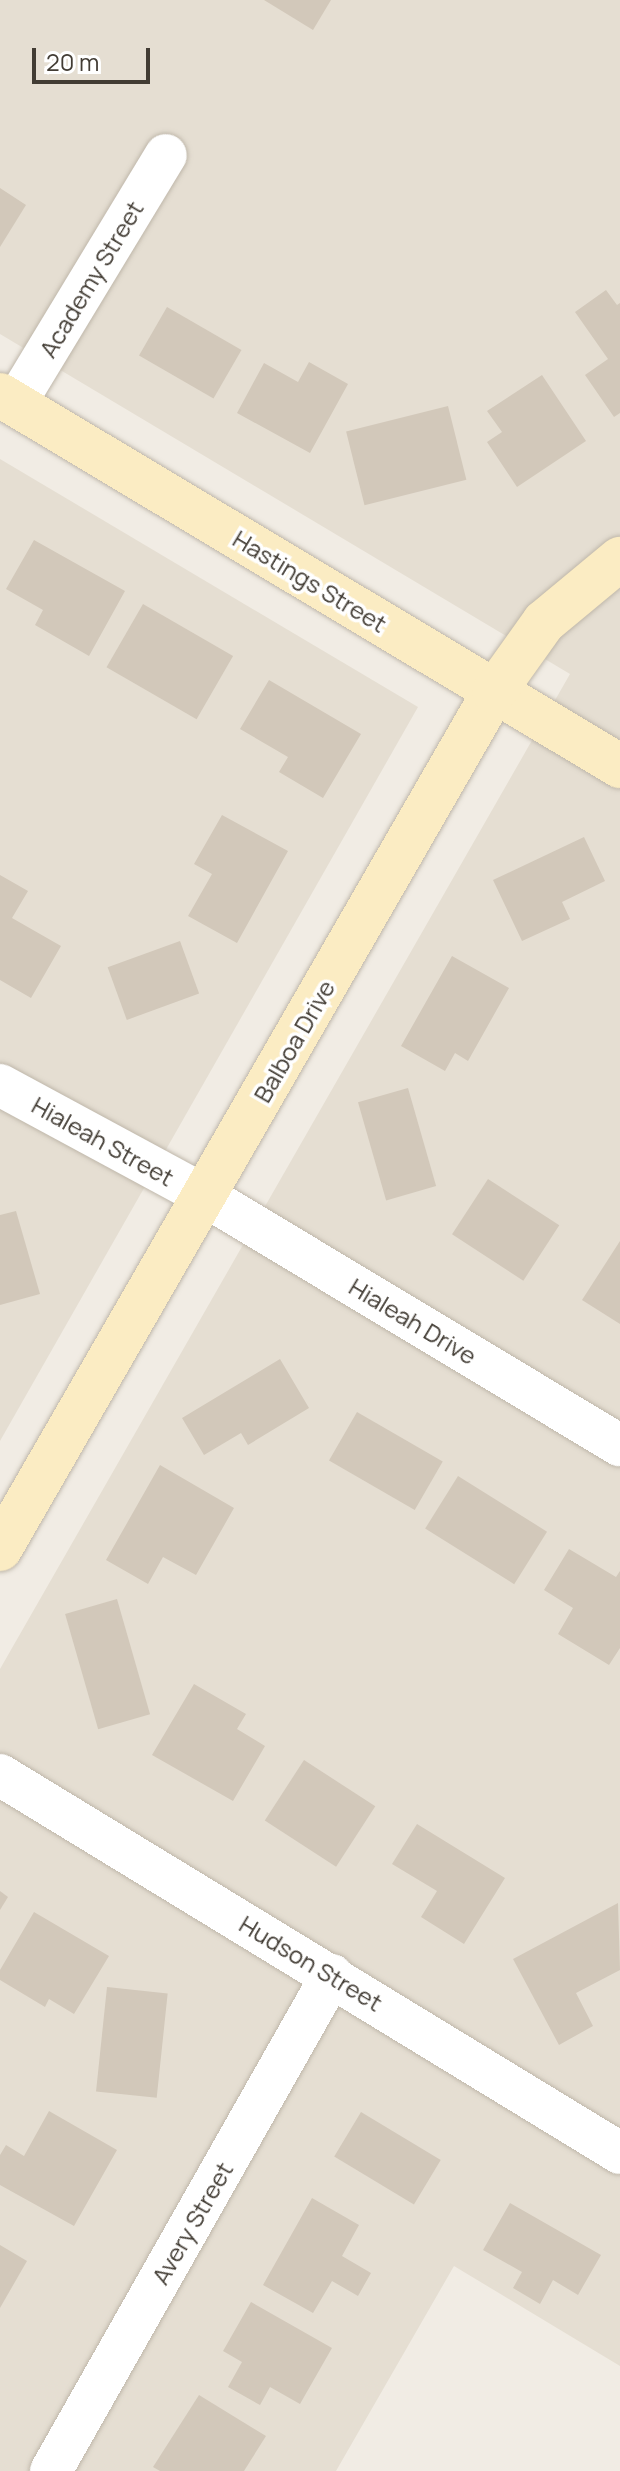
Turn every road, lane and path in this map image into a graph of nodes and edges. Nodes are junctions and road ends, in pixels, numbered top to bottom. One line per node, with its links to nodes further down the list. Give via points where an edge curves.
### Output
1 (166, 155): 2 (street, Academy Street)
2 (8, 399): 4 (street, Hastings Street)
3 (620, 559): 4 (street, Balboa Drive, via 544,622)
4 (494, 692): 5 (street, Hastings Street); 7 (street, Balboa Drive)
5 (620, 766)
6 (0, 1085): 7 (street, Hialeah Street)
7 (205, 1196): 8 (street, Hialeah Drive); 9 (street, Balboa Drive)
8 (620, 1445)
9 (0, 1549)
10 (0, 1775): 11 (street, Hudson Street)
11 (332, 1975): 12 (street, Hudson Street); 13 (street, Avery Street)
12 (616, 2143)
13 (51, 2471)

